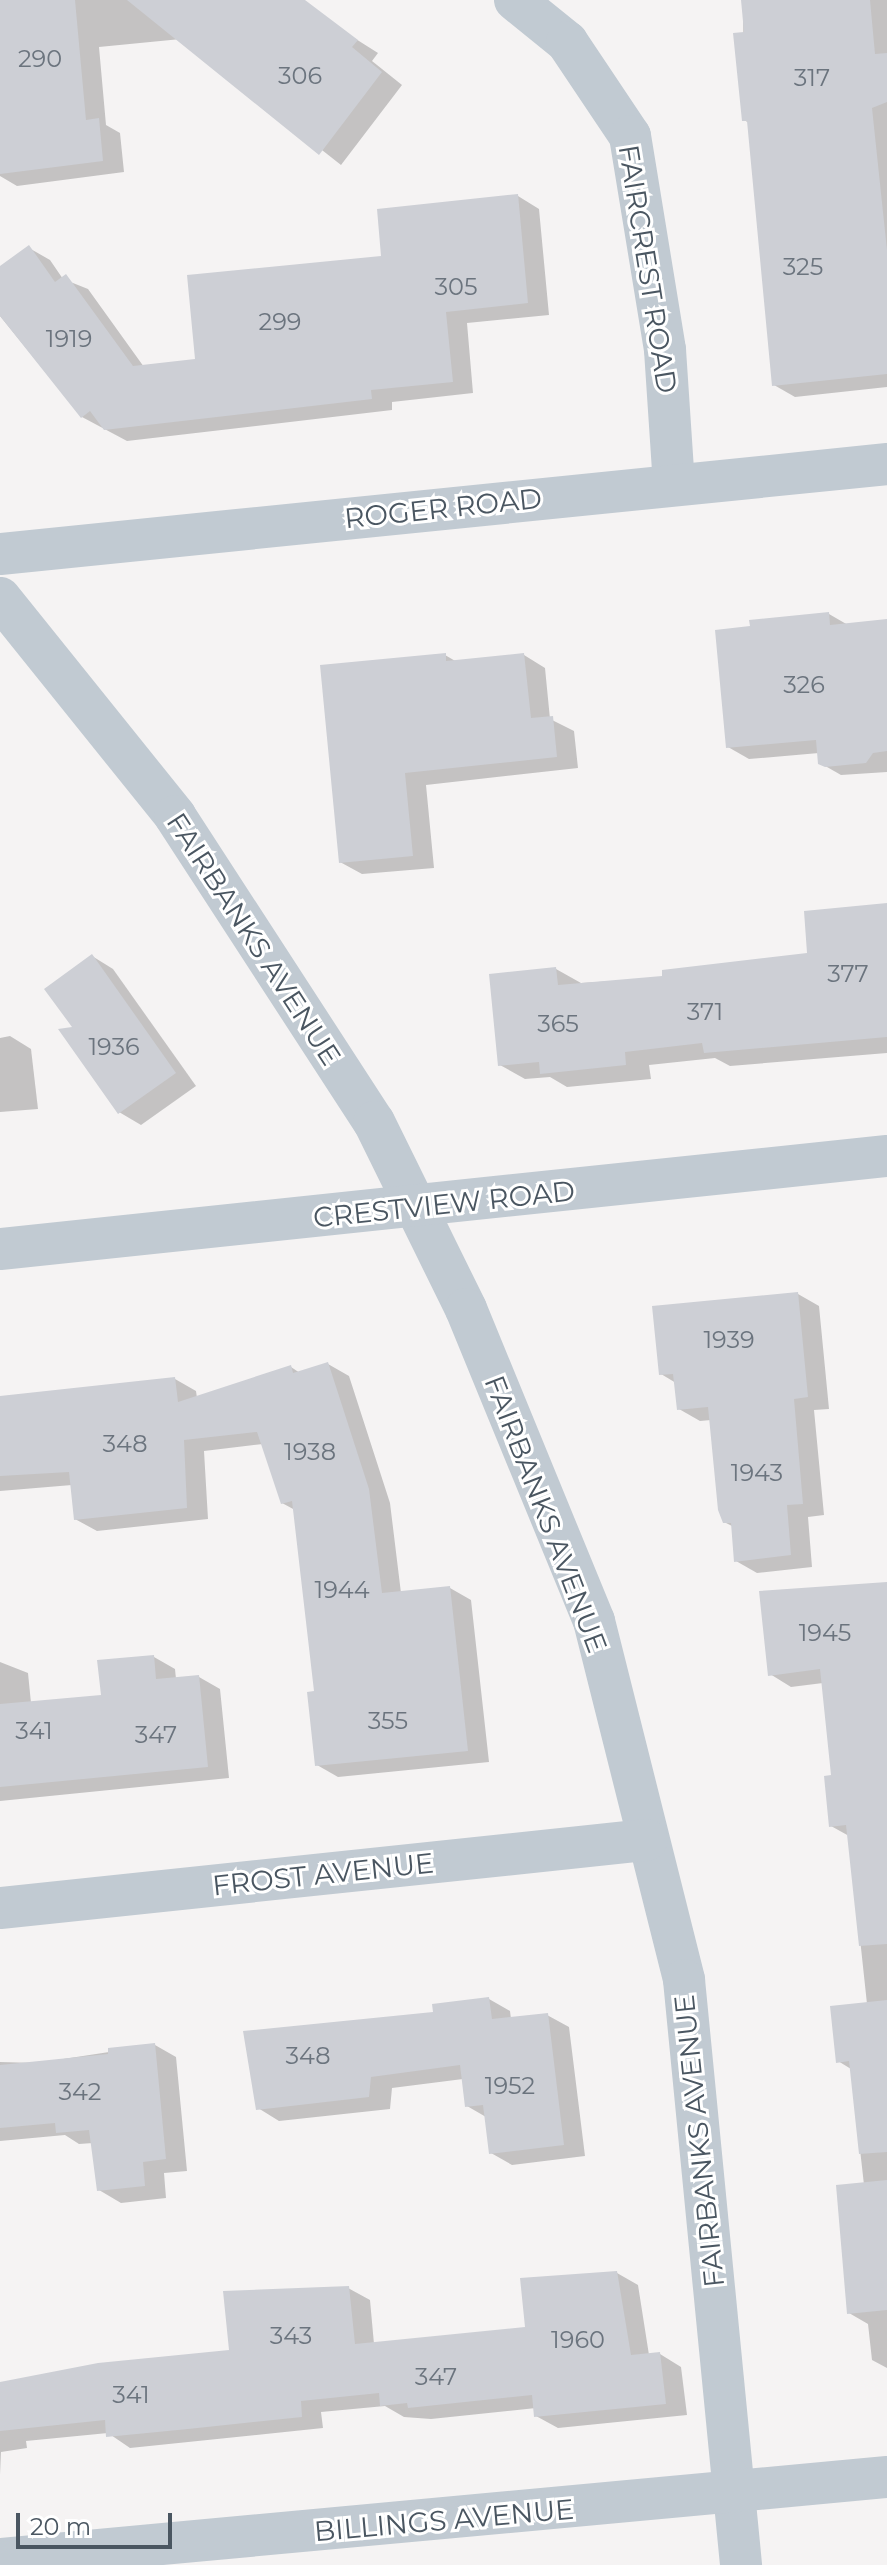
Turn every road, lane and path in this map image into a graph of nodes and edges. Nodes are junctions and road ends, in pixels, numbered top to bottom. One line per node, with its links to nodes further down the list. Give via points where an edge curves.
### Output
1 (515, 0): 3 (street, FAIRCREST ROAD, via 567,42 630,136 665,350)
2 (887, 464): 3 (street, ROGER ROAD)
3 (674, 484): 4 (street, ROGER ROAD)
4 (0, 554)
5 (0, 598): 7 (street, FAIRBANKS AVENUE, via 175,816 374,1122)
6 (887, 1156): 7 (street, CRESTVIEW ROAD)
7 (412, 1207): 8 (street, CRESTVIEW ROAD); 9 (street, FAIRBANKS AVENUE, via 466,1309 594,1621)
8 (0, 1249)
9 (646, 1840): 10 (street, FROST AVENUE); 12 (street, FAIRBANKS AVENUE, via 684,1980)
10 (0, 1908)
11 (887, 2477): 12 (street, BILLINGS AVENUE)
12 (733, 2494): 13 (street, BILLINGS AVENUE); 14 (street, FAIRBANKS AVENUE)
13 (0, 2559)
14 (741, 2565)

